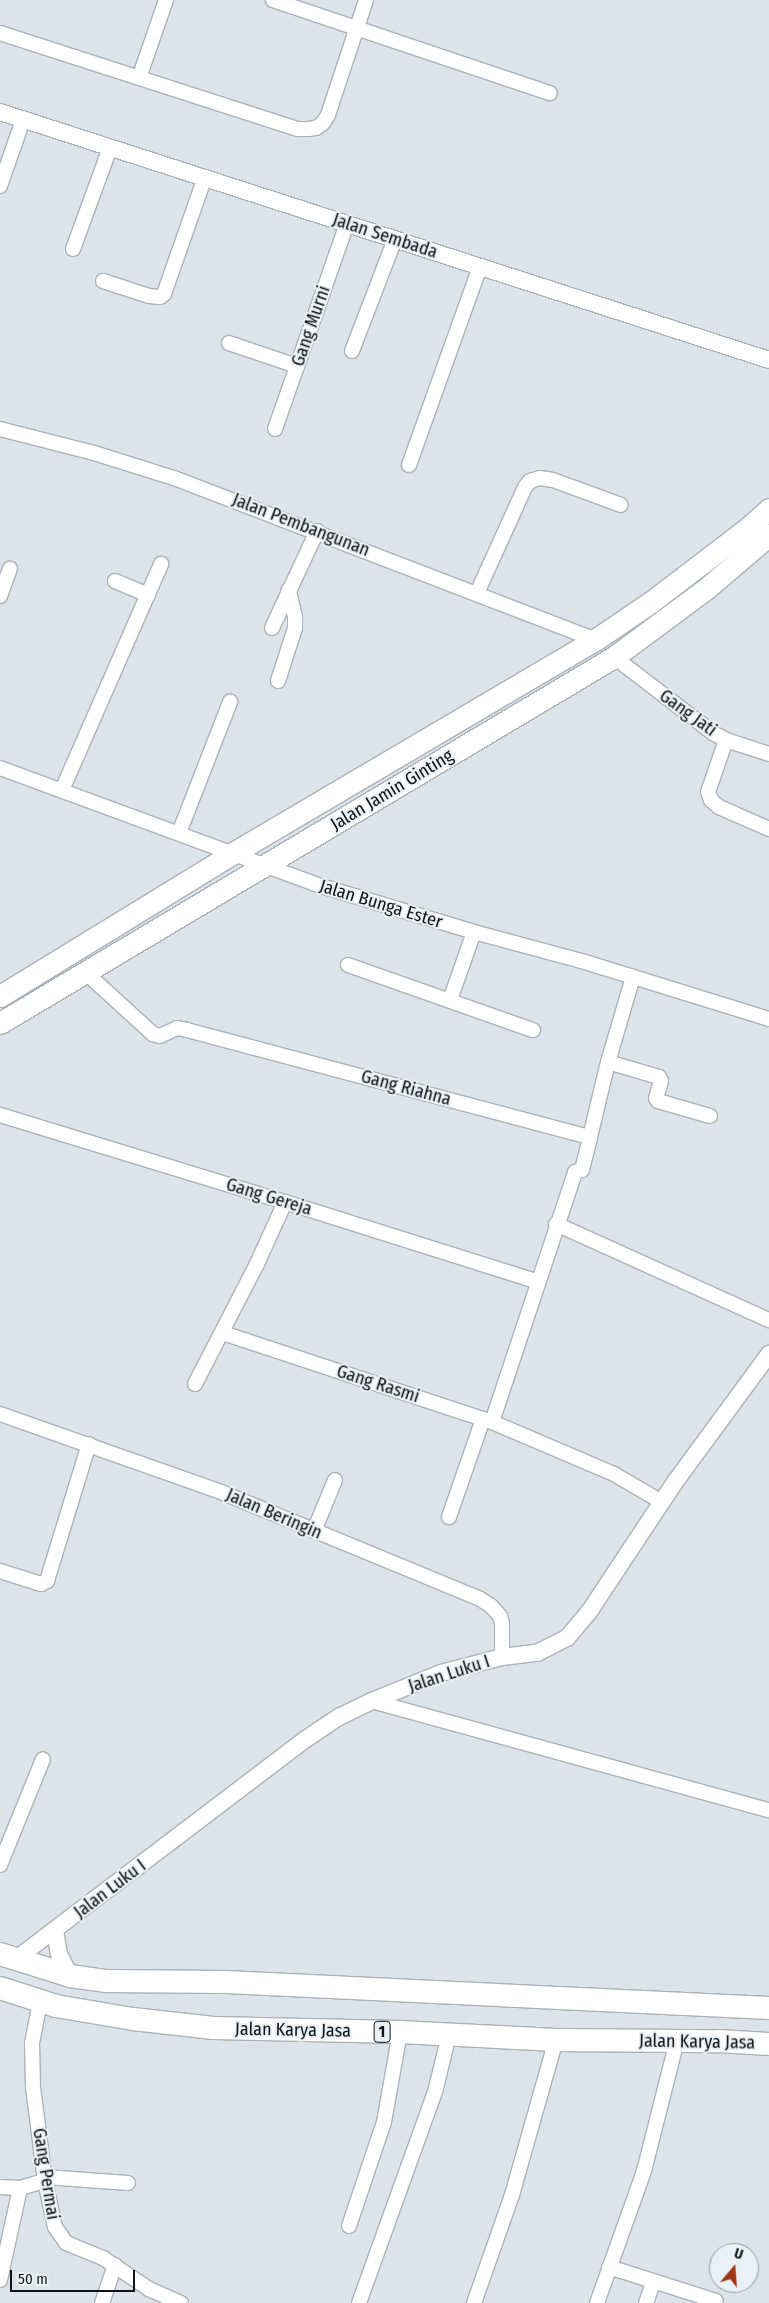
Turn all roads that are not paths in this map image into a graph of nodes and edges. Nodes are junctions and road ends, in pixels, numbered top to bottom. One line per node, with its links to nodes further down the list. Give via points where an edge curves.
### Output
1 (166, 0): 6 (street)
2 (273, 0): 4 (street)
3 (366, 0): 4 (street)
4 (356, 28): 6 (street, via 328,114 316,128 298,129); 7 (street)
5 (0, 33): 6 (street)
6 (139, 78)
7 (550, 93)
8 (0, 112): 9 (street, Jalan Sembada)
9 (23, 120): 10 (street, Jalan Sembada); 12 (street)
10 (110, 148): 11 (street, Jalan Sembada); 15 (street)
11 (205, 177): 13 (street, Jalan Sembada); 17 (street, via 164,294 149,296)
12 (0, 186)
13 (347, 223): 14 (street, Jalan Sembada); 21 (street, Gang Murni)
14 (395, 239): 16 (street, Jalan Sembada); 19 (street)
15 (73, 249)
16 (480, 266): 20 (street, Jalan Sembada); 24 (street)
17 (103, 281)
18 (229, 343): 21 (street)
19 (352, 350)
20 (769, 360)
21 (297, 366): 23 (street, Gang Murni)
22 (0, 429): 27 (street, Jalan Pembangunan, via 165,475)
23 (275, 429)
24 (410, 466)
25 (621, 505): 33 (street, via 553,480 540,478 530,481)
26 (769, 509): 37 (main road, Jalan Jamin Ginting, via 658,596)
27 (317, 531): 32 (street); 33 (street, Jalan Pembangunan)
28 (769, 535): 38 (main road, Jalan Jamin Ginting, via 707,588)
29 (161, 564): 34 (street)
30 (10, 569): 35 (street)
31 (115, 581): 34 (street)
32 (289, 590): 36 (street); 39 (street, via 295,628)
33 (477, 593): 37 (street, Jalan Pembangunan)
34 (148, 595): 44 (street)
35 (0, 596)
36 (272, 628)
37 (595, 640): 47 (main road, Jalan Jamin Ginting)
38 (614, 657): 41 (street, Gang Jati, via 696,721); 48 (main road, Jalan Jamin Ginting)
39 (278, 681)
40 (230, 702): 46 (street)
41 (726, 740): 42 (street, Gang Jati); 45 (street, via 708,792 711,800 719,807)
42 (769, 754)
43 (0, 768): 44 (street, Jalan Bunga Ester)
44 (62, 790): 46 (street, Jalan Bunga Ester)
45 (769, 829)
46 (180, 833): 47 (street, Jalan Bunga Ester)
47 (233, 853): 48 (street, Jalan Bunga Ester); 53 (main road, Jalan Jamin Ginting)
48 (264, 867): 49 (street, Jalan Bunga Ester); 51 (main road, Jalan Jamin Ginting)
49 (474, 932): 52 (street, Jalan Bunga Ester); 54 (street)
50 (348, 965): 54 (street)
51 (85, 972): 56 (main road, Jalan Jamin Ginting); 61 (street, Gang Riahna, via 157,1036 178,1028)
52 (633, 977): 55 (street, Jalan Bunga Ester); 58 (street)
53 (0, 996)
54 (450, 1000): 57 (street)
55 (769, 1019)
56 (0, 1023)
57 (533, 1030)
58 (608, 1062): 60 (street, via 659,1077 658,1101); 61 (street)
59 (0, 1115): 62 (street, Gang Gereja)
60 (710, 1116)
61 (590, 1137): 63 (street, via 582,1170 575,1172)
62 (285, 1202): 64 (street, Gang Gereja); 66 (street)
63 (556, 1224): 64 (street); 65 (street)
64 (538, 1282): 70 (street)
65 (769, 1320)
66 (223, 1332): 68 (street); 70 (street, Gang Rasmi)
67 (769, 1354): 73 (street, Jalan Luku I)
68 (195, 1384)
69 (0, 1414): 71 (street, Jalan Beringin)
70 (488, 1420): 73 (street, Gang Rasmi, via 614,1474); 74 (street)
71 (89, 1444): 75 (street, Jalan Beringin, via 221,1492); 76 (street, via 47,1582 41,1584)
72 (335, 1480): 75 (street)
73 (662, 1502): 77 (street, Jalan Luku I, via 589,1612 567,1638 537,1653)
74 (450, 1517)
75 (314, 1531): 77 (street, Jalan Beringin, via 422,1573 491,1606 502,1623)
76 (0, 1571)
77 (502, 1657): 78 (street, Jalan Luku I, via 440,1673)
78 (372, 1701): 80 (street); 82 (street, Jalan Luku I, via 306,1739)
79 (43, 1758): 81 (street)
80 (769, 1810)
81 (0, 1865)
82 (55, 1930): 83 (street, Jalan Luku I); 84 (street, via 58,1954)
83 (8, 1957): 84 (highway, Jalan Karya Jasa)
84 (70, 1976): 87 (highway, Jalan Karya Jasa, via 108,1981 226,1982)
85 (0, 1988): 86 (highway, Jalan Karya Jasa / 1)
86 (40, 2002): 88 (highway, Jalan Karya Jasa / 1, via 133,2019 213,2028); 93 (street, Gang Permai, via 32,2043 33,2087)
87 (769, 2008)
88 (400, 2032): 89 (highway, Jalan Karya Jasa / 1); 97 (street, via 384,2122)
89 (449, 2035): 90 (highway, Jalan Karya Jasa / 1); 105 (street, via 435,2092)
90 (556, 2040): 91 (highway, Jalan Karya Jasa / 1); 106 (street, via 512,2195)
91 (677, 2041): 92 (highway, Jalan Karya Jasa / 1); 99 (street, via 644,2171)
92 (769, 2044)
93 (45, 2179): 94 (street); 96 (street); 98 (street, Gang Permai, via 53,2222 60,2237 66,2243)
94 (128, 2183)
95 (0, 2187): 96 (street)
96 (20, 2188): 100 (street)
97 (349, 2226)
98 (115, 2265): 103 (street); 104 (street, Gang Permai, via 150,2289)
99 (609, 2267): 101 (street); 107 (street)
100 (0, 2280)
101 (653, 2283): 102 (street); 108 (street)
102 (716, 2301)
103 (102, 2303)
104 (181, 2303)
105 (359, 2303)
106 (474, 2303)
107 (597, 2303)
108 (646, 2303)

